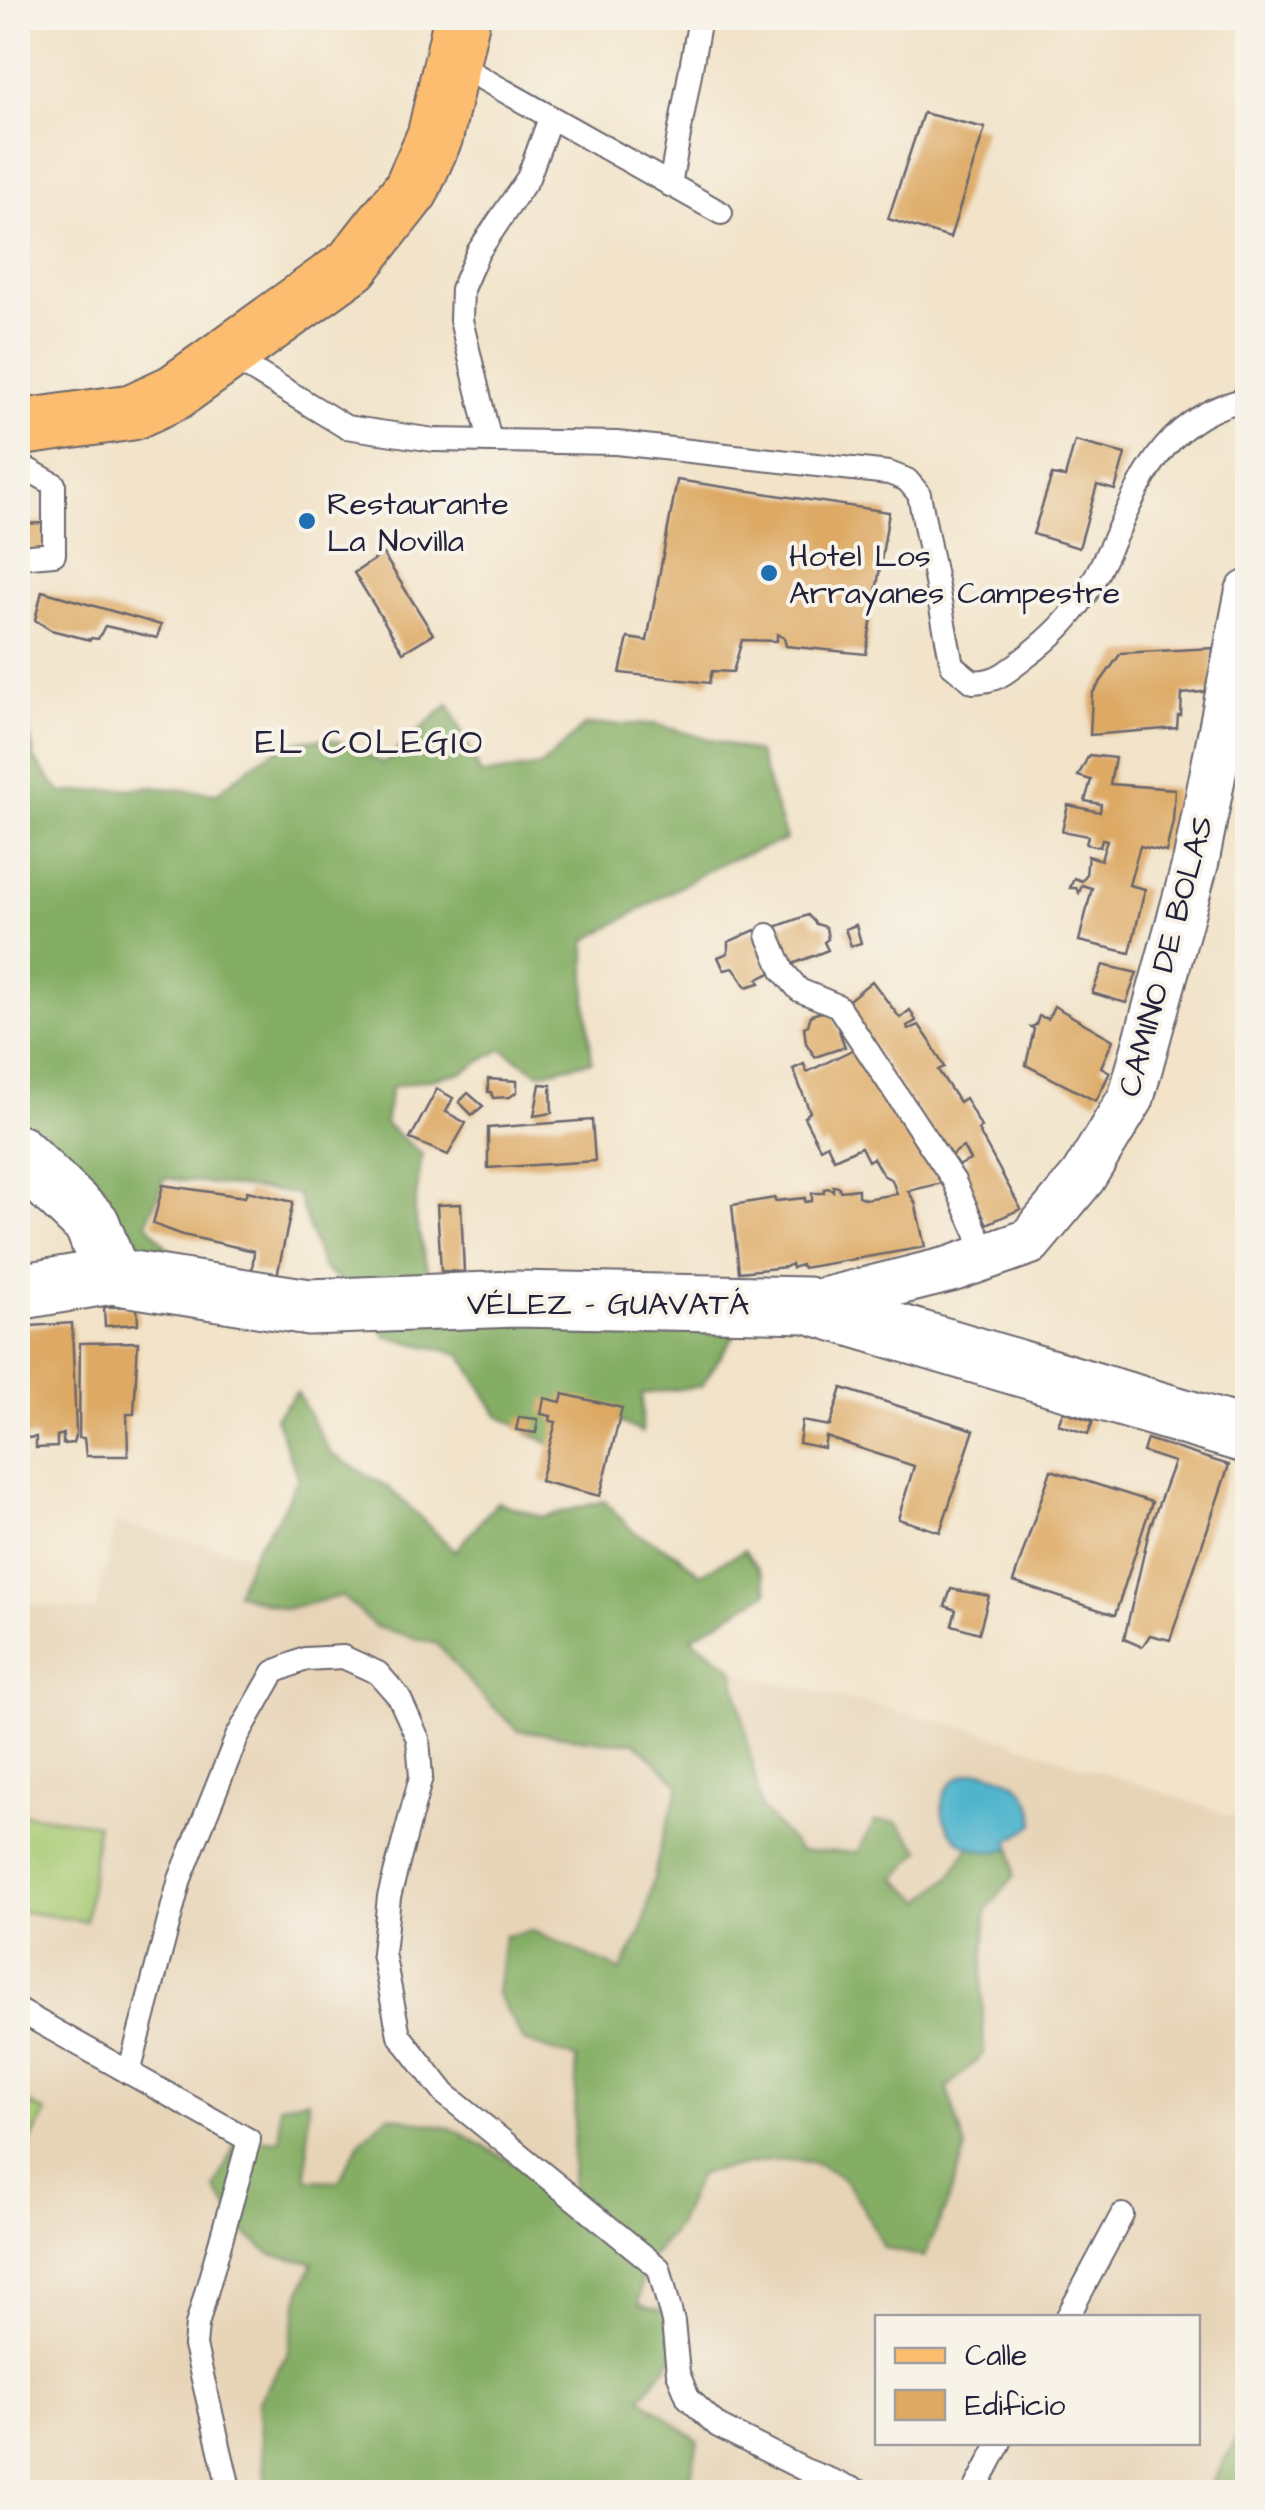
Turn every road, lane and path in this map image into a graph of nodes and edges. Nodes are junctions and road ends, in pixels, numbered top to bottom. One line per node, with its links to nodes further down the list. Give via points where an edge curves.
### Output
1 (700, 18): 4 (lane)
2 (457, 40): 3 (lane); 6 (main road, via 435,136 412,190 352,265)
3 (550, 118): 4 (lane); 9 (lane, via 528,178 478,252 462,289 462,320)
4 (670, 184): 5 (lane)
5 (721, 213)
6 (228, 355): 8 (main road, via 132,412); 9 (lane, via 346,426)
7 (1248, 399): 9 (lane, via 1205,412 1157,454 1084,598 1042,646 995,681 973,682 952,666 919,494 907,480 617,444)
8 (18, 428)
9 (490, 441)
10 (18, 464): 11 (lane, via 54,484 54,554)
11 (18, 557)
12 (1248, 593): 15 (street, CAMINO DE BOLAS, via 1196,861 1131,1098 1083,1177 1028,1242)
13 (768, 935): 15 (lane, via 782,971 799,990 838,1006 954,1181)
14 (18, 1152): 16 (street, via 92,1224)
15 (987, 1256): 18 (street, CAMINO DE BOLAS)
16 (112, 1276): 17 (street, VÉLEZ - GUAVATÁ); 18 (street, VÉLEZ - GUAVATÁ, via 310,1307 515,1300)
17 (18, 1292)
18 (807, 1305): 19 (street, VÉLEZ - GUAVATÁ)
19 (1248, 1436)
20 (18, 2010): 21 (lane)
21 (129, 2072): 25 (lane, via 249,2140 196,2325); 26 (lane, via 180,1879 237,1737 274,1672 305,1660 343,1657 378,1673 418,1739 421,1777 389,1897 383,1954 399,2035 444,2094 659,2268 688,2398 718,2426)
22 (1122, 2215): 23 (lane)
23 (1069, 2315)
24 (998, 2445): 27 (lane)
25 (230, 2492)
26 (862, 2492)
27 (974, 2492)

